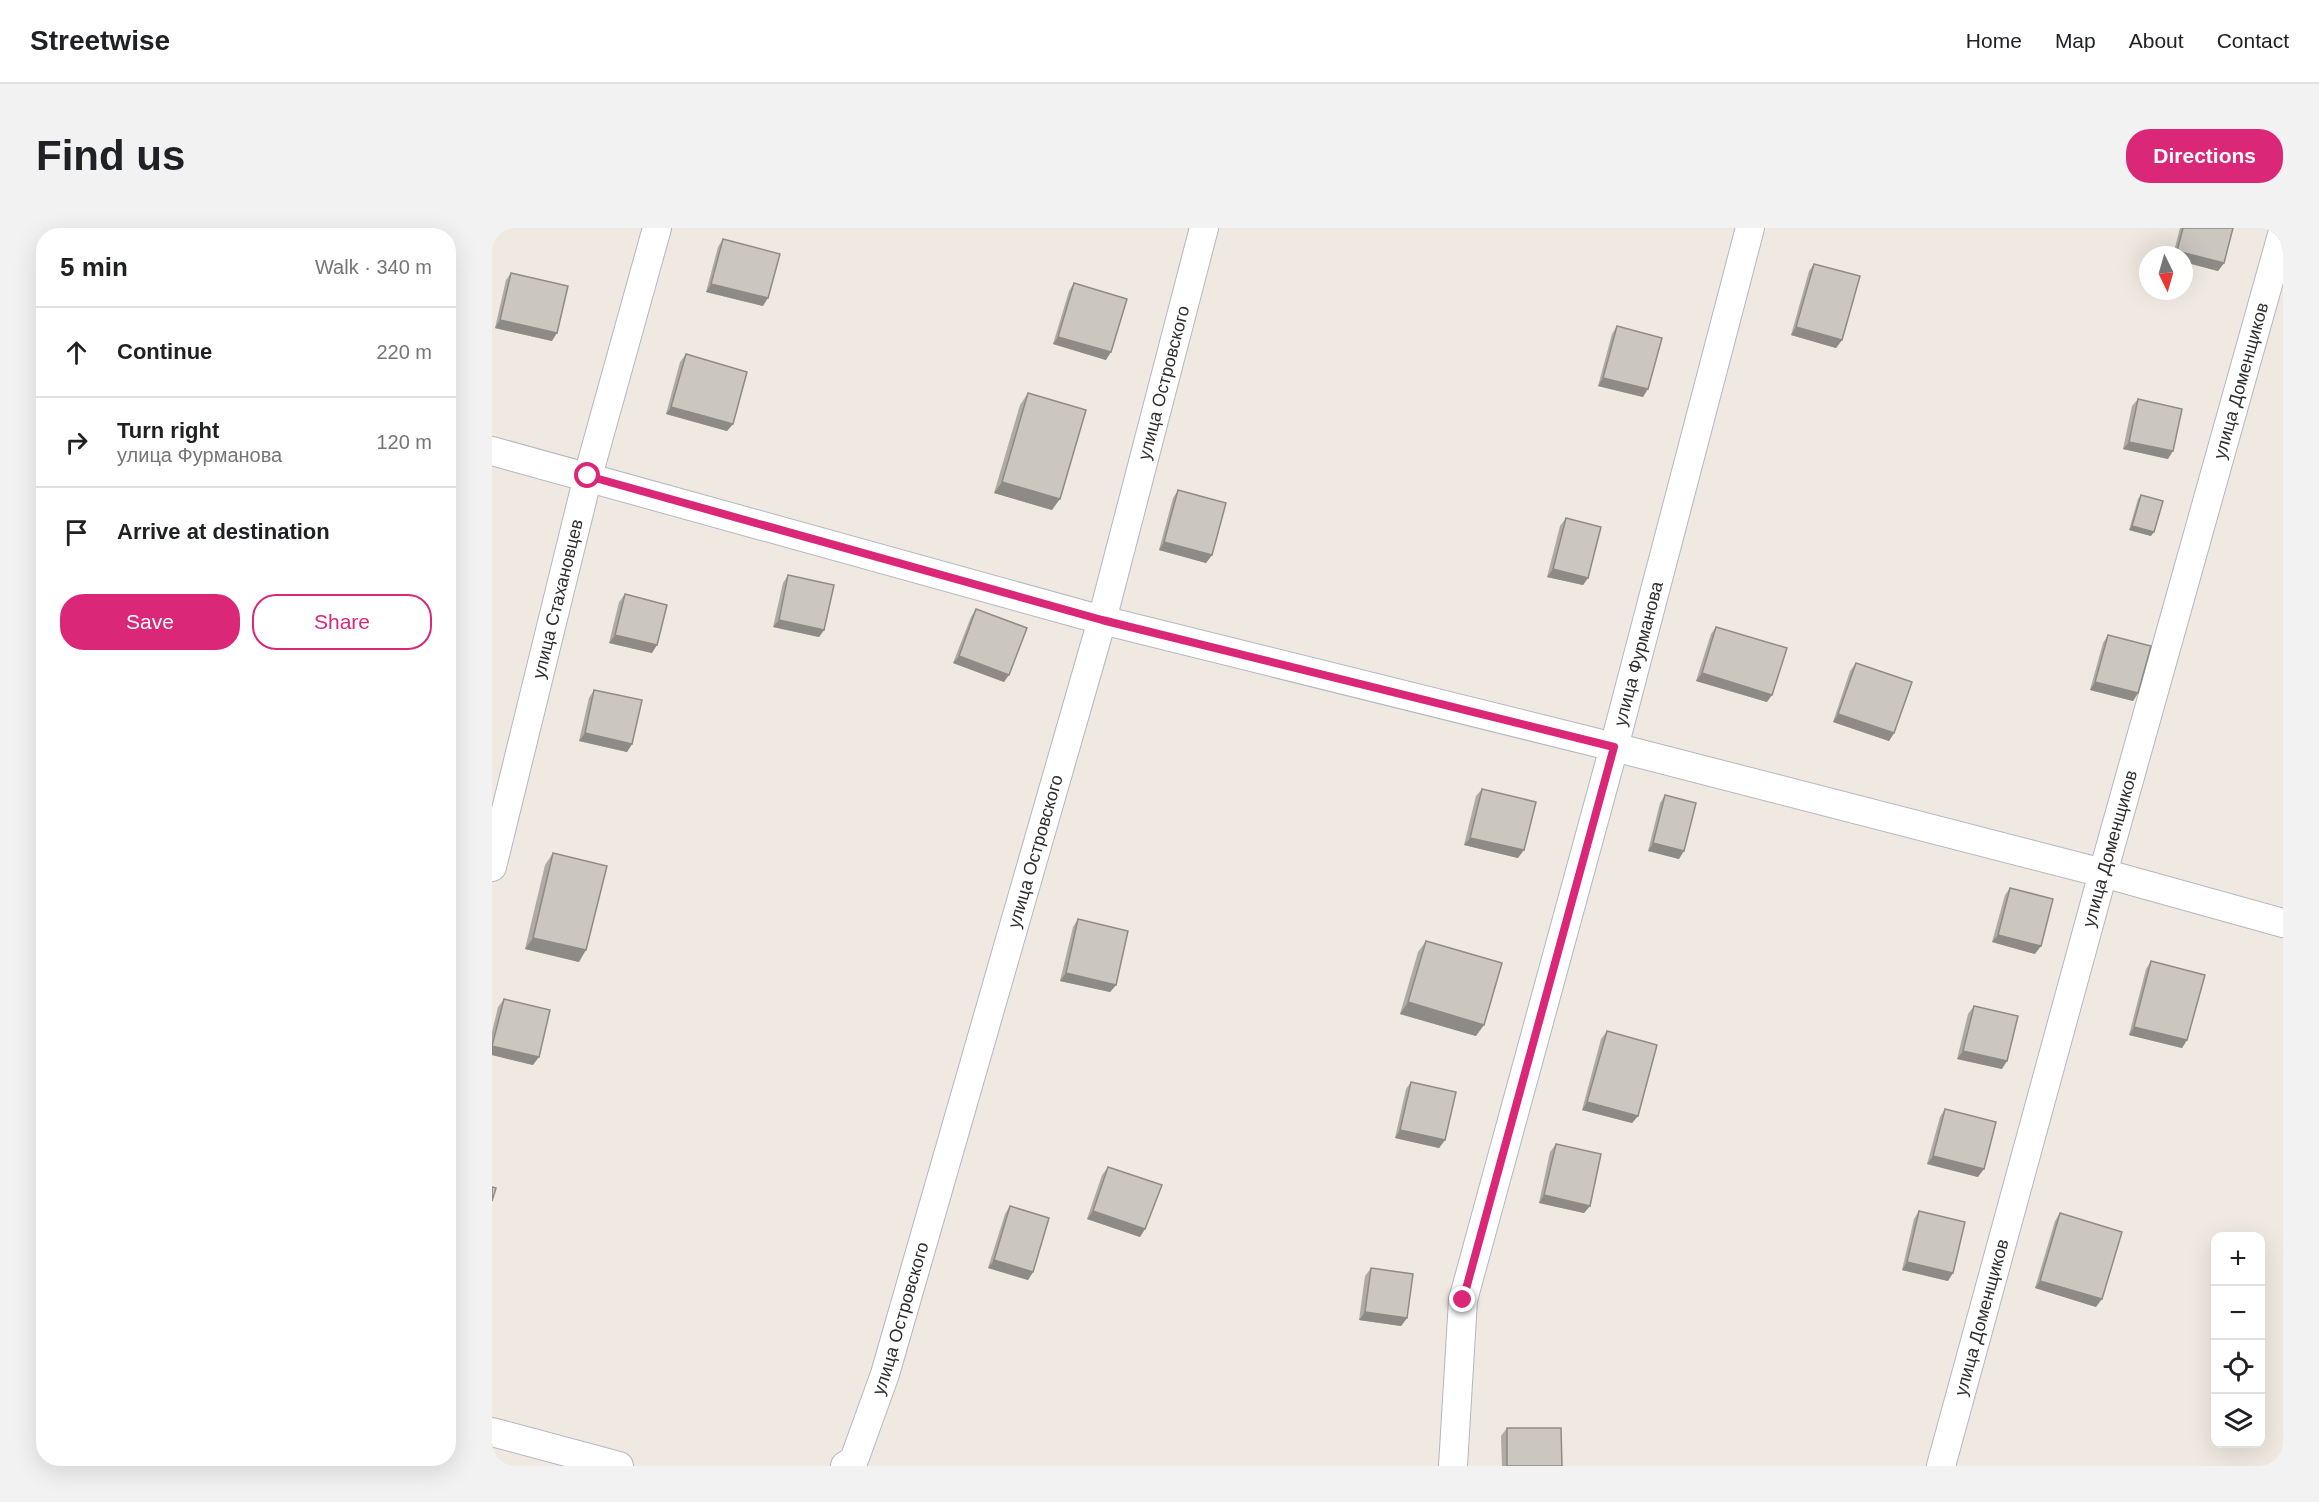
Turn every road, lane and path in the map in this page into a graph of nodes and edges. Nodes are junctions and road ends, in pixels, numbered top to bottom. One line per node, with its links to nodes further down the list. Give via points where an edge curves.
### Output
1 (657, 228): 6 (street, улица Стахановцев)
2 (1204, 228): 7 (street, улица Островского)
3 (1750, 228): 8 (street, улица Фурманова)
4 (2283, 231): 10 (street, улица Доменщиков)
5 (492, 451): 6 (street)
6 (588, 476): 7 (street); 9 (street, улица Стахановцев)
7 (1102, 620): 8 (street); 14 (street, улица Островского, via 885,1374 854,1460)
8 (1614, 747): 10 (street); 15 (street, улица Фурманова, via 1463,1300)
9 (492, 867)
10 (2103, 873): 11 (street); 16 (street, улица Доменщиков)
11 (2283, 923)
12 (492, 1432): 13 (street)
13 (619, 1466)
14 (845, 1466)
15 (1453, 1466)
16 (1941, 1466)

